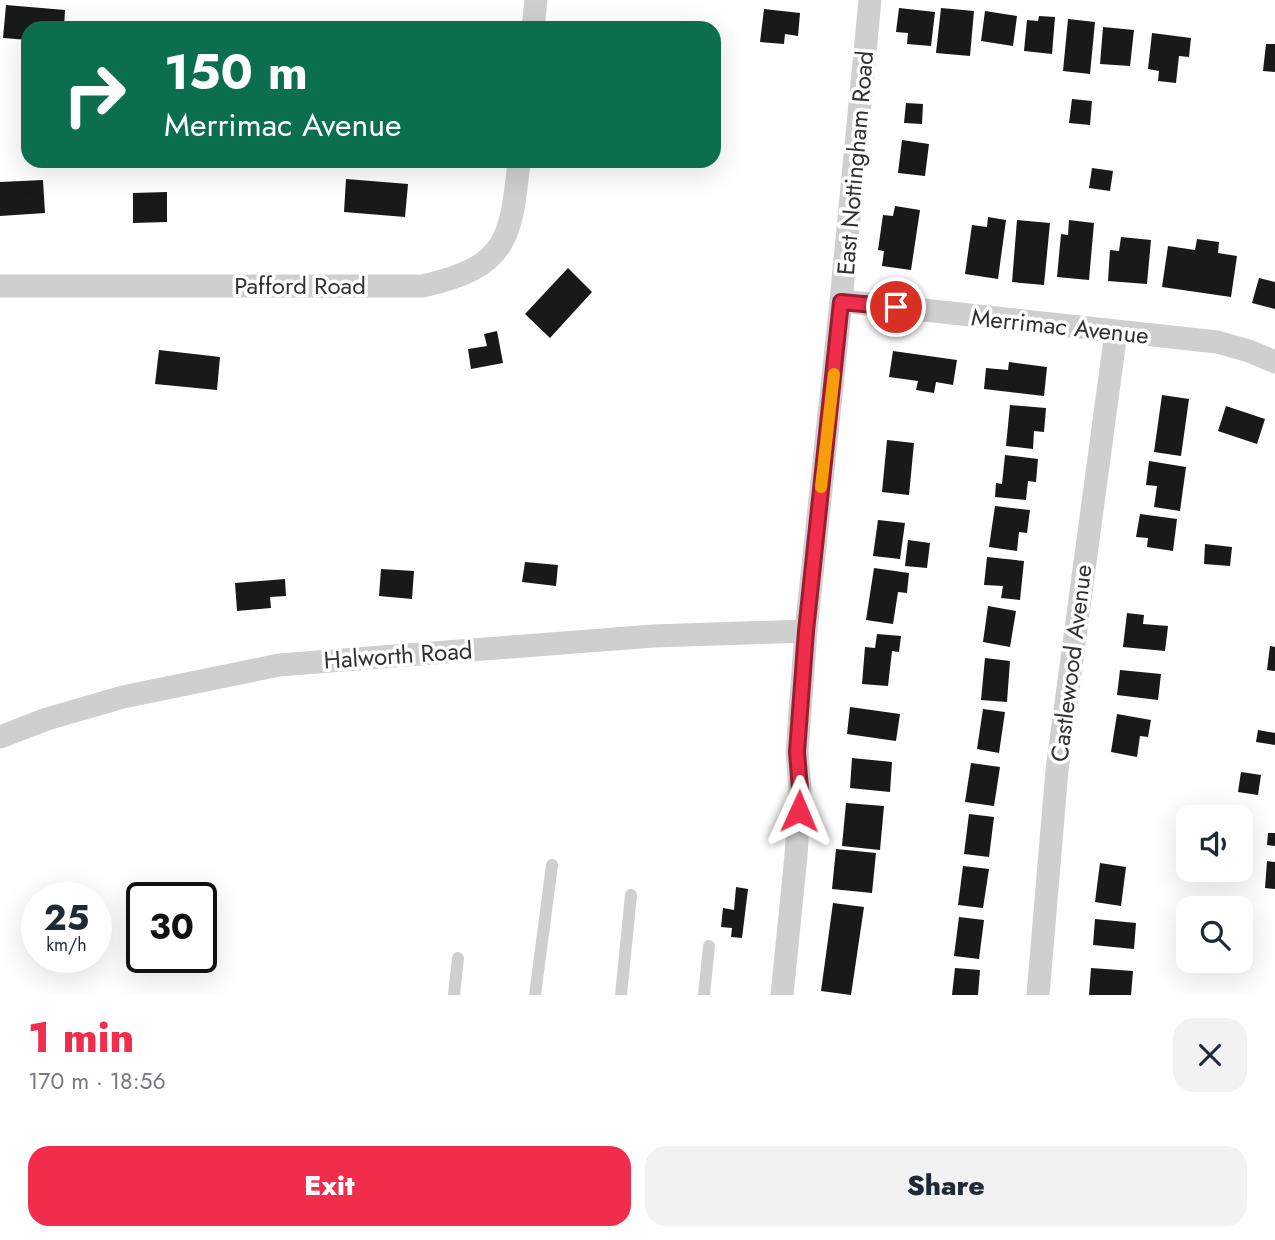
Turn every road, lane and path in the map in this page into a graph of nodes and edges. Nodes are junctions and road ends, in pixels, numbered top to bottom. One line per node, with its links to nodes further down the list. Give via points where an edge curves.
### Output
1 (536, 0): 3 (street)
2 (870, 0): 6 (street, East Nottingham Road)
3 (534, 21)
4 (518, 168): 5 (street, Pafford Road, via 513,215 502,242 478,266 441,282 423,286)
5 (0, 286)
6 (841, 302): 7 (street, Merrimac Avenue); 9 (street, East Nottingham Road)
7 (1116, 332): 8 (street, Merrimac Avenue, via 1217,342); 20 (street, Castlewood Avenue, via 1057,770)
8 (1275, 362)
9 (806, 631): 10 (street, Halworth Road, via 653,636 279,665 123,697); 19 (street, East Nottingham Road, via 797,752 796,856)
10 (0, 737)
11 (552, 864): 16 (lane)
12 (631, 895): 17 (lane)
13 (709, 946): 18 (lane)
14 (458, 958): 15 (lane)
15 (454, 995)
16 (535, 995)
17 (621, 995)
18 (704, 995)
19 (782, 995)
20 (1038, 995)

